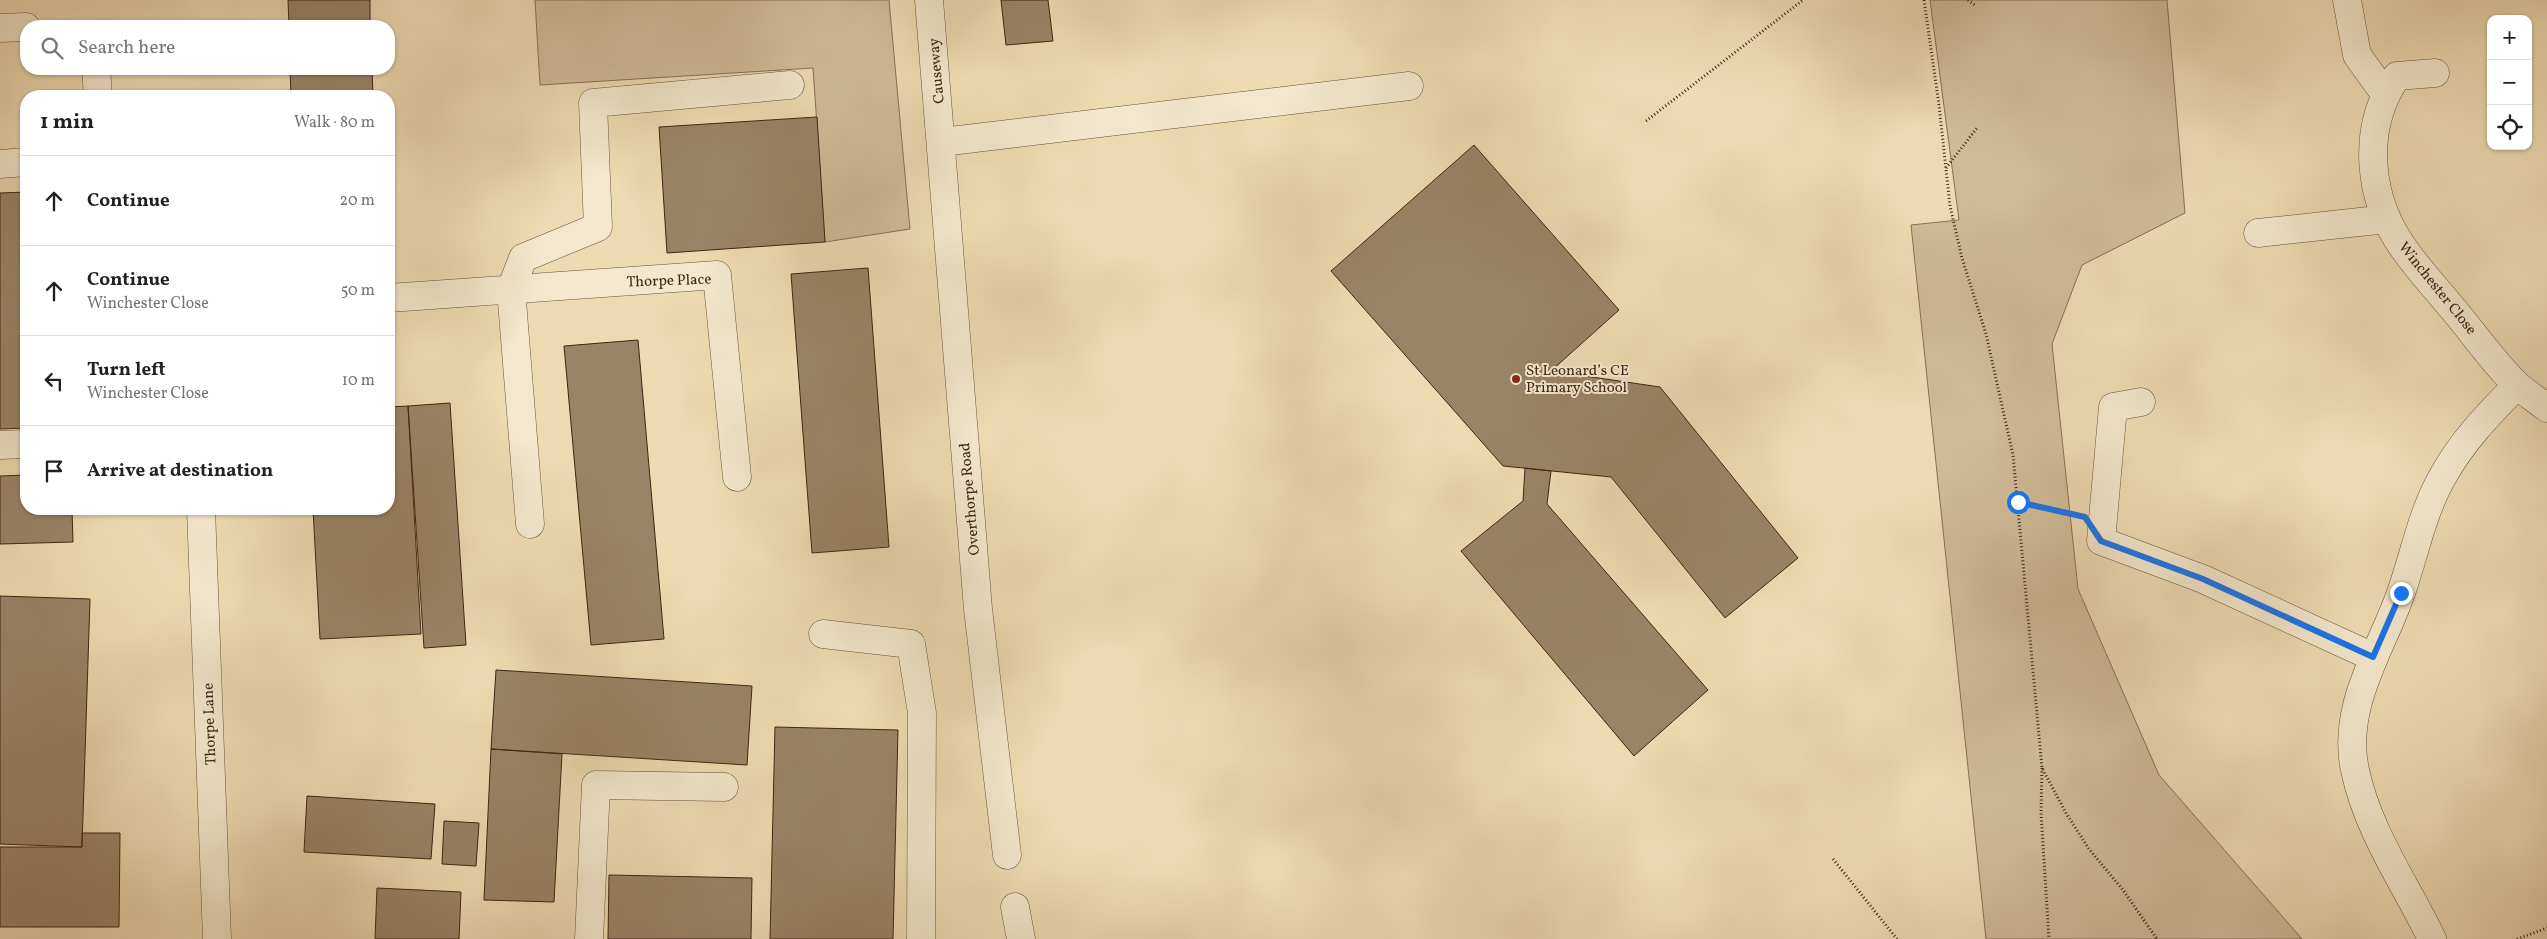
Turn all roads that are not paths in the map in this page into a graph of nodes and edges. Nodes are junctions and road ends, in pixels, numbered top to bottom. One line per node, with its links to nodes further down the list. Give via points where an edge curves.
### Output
1 (929, 0): 11 (street, Causeway)
2 (2347, 0): 10 (street, via 2357,55)
3 (0, 28): 4 (street)
4 (20, 28)
5 (2435, 73): 10 (street, Winchester Close, via 2397,76)
6 (96, 75): 9 (street)
7 (790, 85): 16 (street, via 593,103 598,227 523,258)
8 (1409, 86): 11 (street)
9 (98, 90)
10 (2385, 94): 14 (street, Winchester Close, via 2372,154 2374,181)
11 (942, 142): 29 (street, Overthorpe Road, via 978,609)
12 (20, 162): 13 (street)
13 (0, 164)
14 (2387, 219): 15 (street); 18 (street, Winchester Close, via 2406,252)
15 (2258, 233)
16 (511, 289): 17 (street, Thorpe Place); 23 (street, Thorpe Place, via 717,275); 25 (street)
17 (395, 298)
18 (2517, 385): 20 (street, Winchester Close); 27 (street, via 2475,429 2442,477 2401,593)
19 (2141, 402): 27 (street, via 2113,407 2101,541 2203,579)
20 (2547, 408)
21 (20, 444): 22 (street)
22 (0, 445)
23 (737, 477)
24 (201, 515): 31 (street, Thorpe Lane)
25 (530, 524)
26 (823, 634): 33 (street, via 911,644 922,713)
27 (2373, 657): 35 (street, via 2355,714 2352,740 2355,769 2384,851)
28 (724, 787): 32 (street, via 596,785)
29 (1007, 855)
30 (1015, 906): 34 (street)
31 (217, 939)
32 (589, 939)
33 (921, 939)
34 (1021, 939)
35 (2432, 939)

